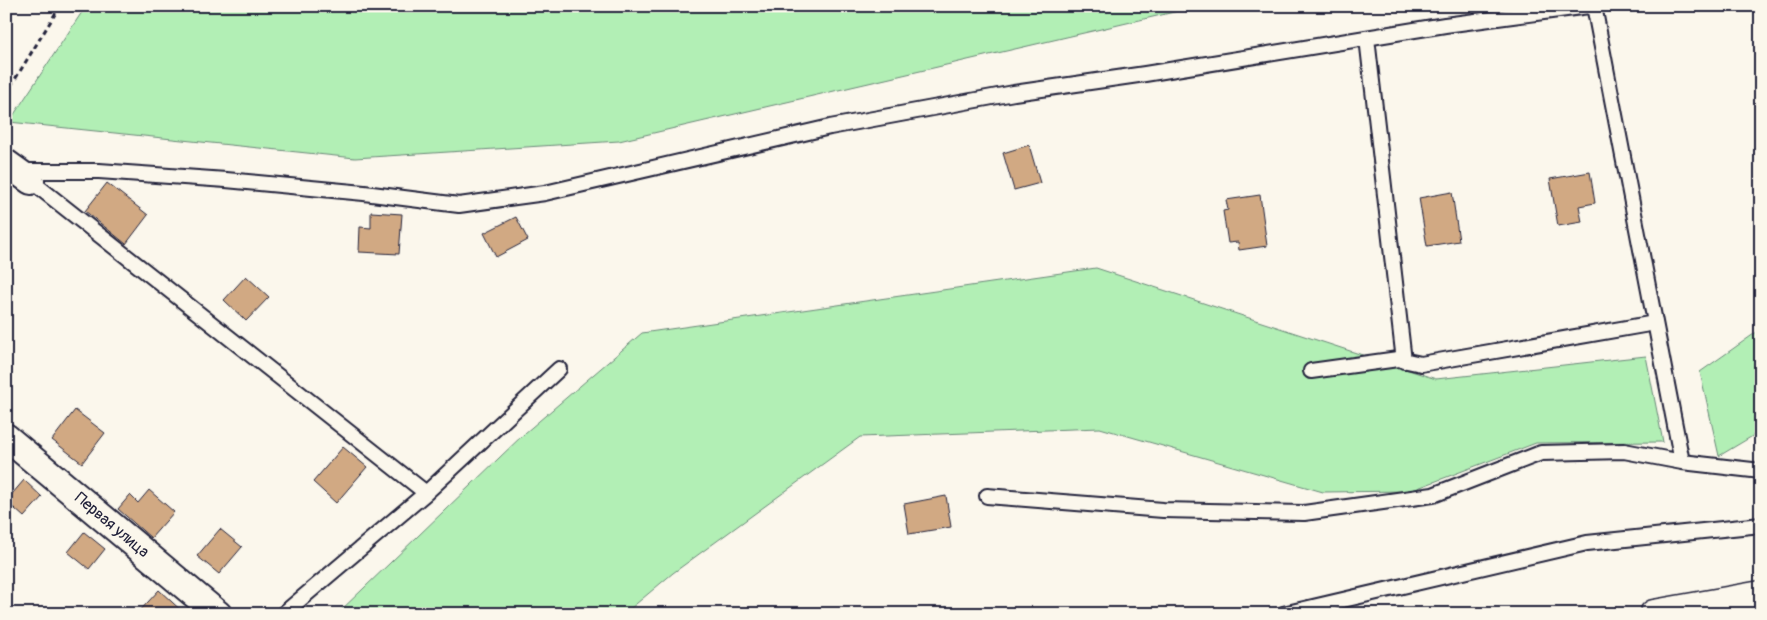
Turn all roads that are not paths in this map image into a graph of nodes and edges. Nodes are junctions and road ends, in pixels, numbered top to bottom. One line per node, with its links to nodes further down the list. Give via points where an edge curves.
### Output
1 (1589, 6): 3 (lane)
2 (1594, 6): 5 (lane)
3 (1367, 38): 4 (lane, via 1004,94 830,127 545,193 459,205 226,180 99,172); 6 (lane)
4 (18, 171): 12 (lane)
5 (1655, 323): 6 (lane, via 1421,364); 10 (lane)
6 (1404, 361): 8 (lane, via 1398,359)
7 (559, 369): 12 (lane)
8 (1311, 371)
9 (6, 437): 16 (street, Первая улица)
10 (1682, 462): 11 (lane); 13 (lane, via 1624,451 1541,453 1433,495 1304,513 1163,510)
11 (1761, 471)
12 (426, 493): 17 (lane)
13 (986, 496)
14 (1761, 525): 18 (lane, via 1587,543)
15 (1761, 595): 19 (main road)
16 (218, 614)
17 (283, 614)
18 (1283, 614)
19 (1654, 614)

